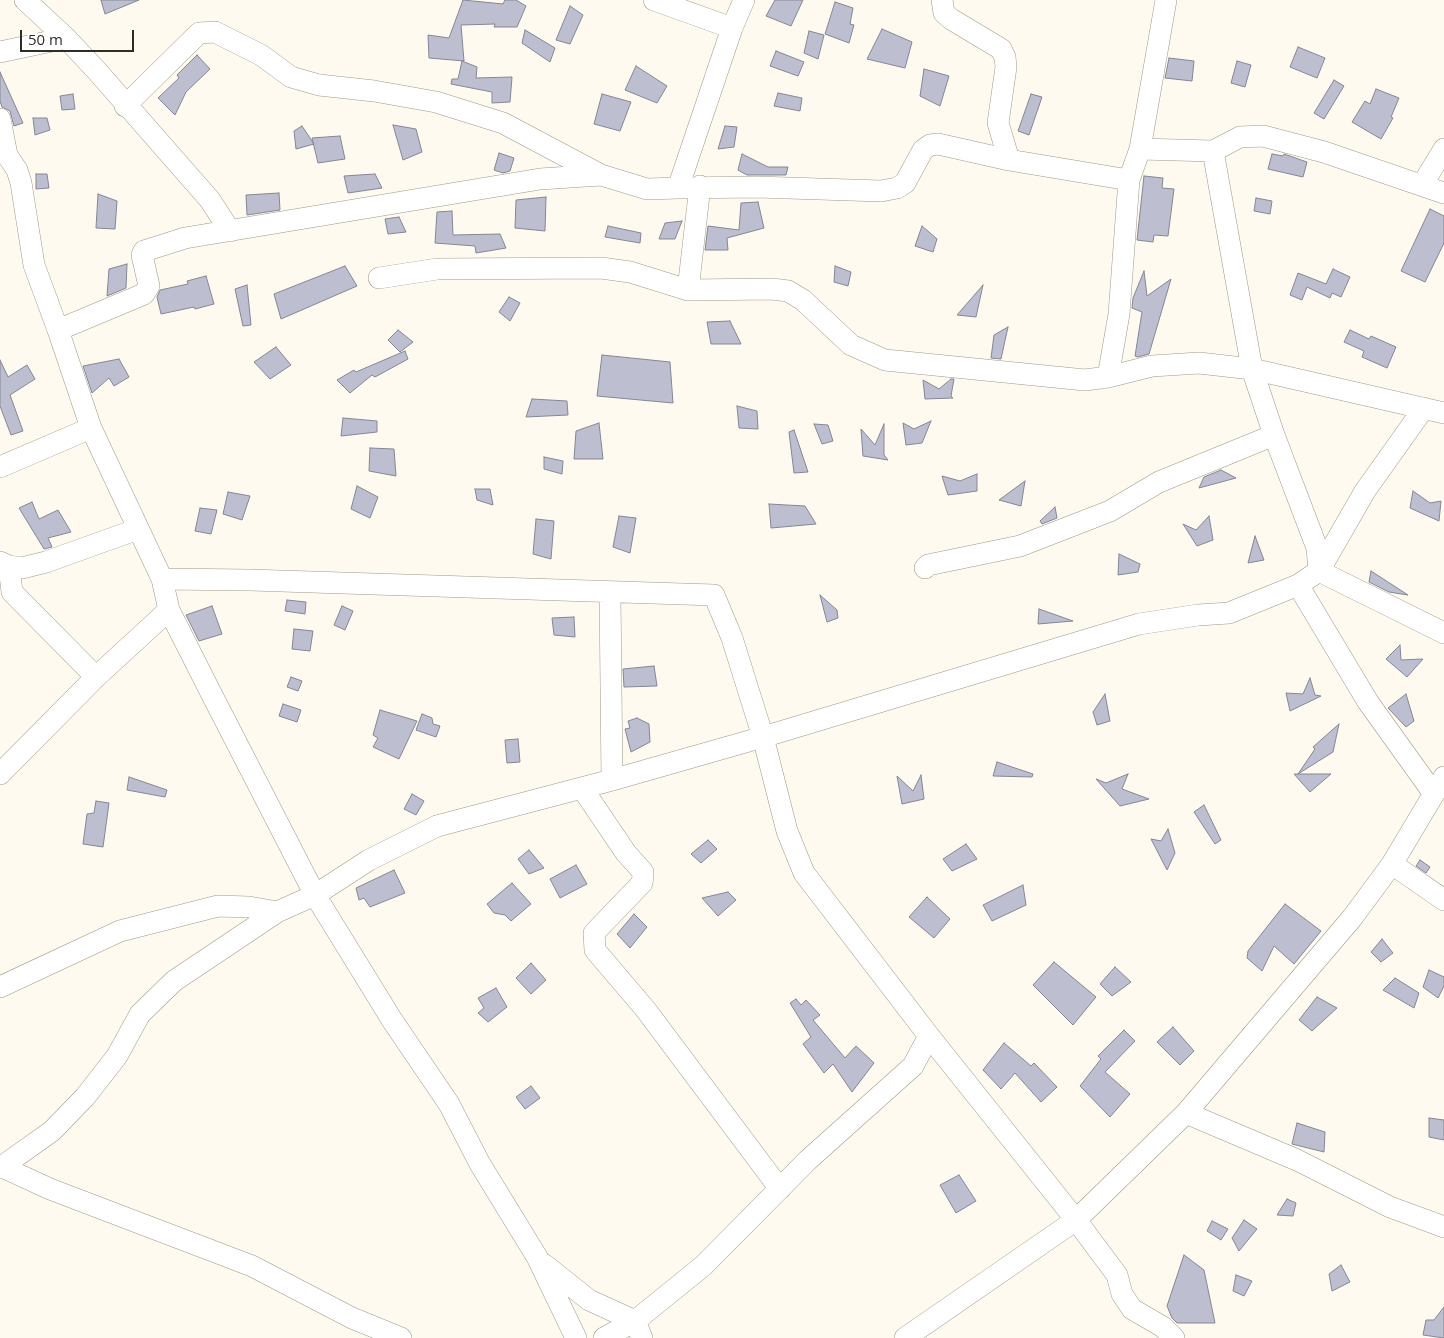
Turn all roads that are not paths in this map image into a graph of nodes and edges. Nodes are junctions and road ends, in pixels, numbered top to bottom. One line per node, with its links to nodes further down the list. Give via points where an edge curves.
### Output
1 (654, 0): 6 (street)
2 (744, 0): 6 (street)
3 (938, 0): 11 (street, via 951,19 1001,50 1005,57)
4 (1166, 0): 12 (street)
5 (24, 2): 7 (street)
6 (732, 28): 21 (street)
7 (66, 38): 8 (street); 9 (street)
8 (0, 52)
9 (125, 106): 17 (street, via 199,33 215,32 261,55 292,77 319,85 436,102 503,123); 23 (street, via 210,200)
10 (0, 119): 26 (street, via 7,155 21,183 34,265)
11 (998, 124): 15 (street); 16 (street)
12 (1140, 149): 14 (street); 18 (street)
13 (1444, 149): 19 (street)
14 (1213, 151): 19 (street, via 1240,137 1263,136 1324,152); 27 (street)
15 (977, 153): 16 (street); 20 (street, via 930,145 923,150 905,182 897,188 881,191)
16 (1009, 160): 18 (street)
17 (601, 175): 21 (street, via 647,190); 23 (street, via 540,180)
18 (1129, 180): 28 (street, via 1118,314)
19 (1422, 185): 22 (street)
20 (700, 186): 21 (street); 25 (street)
21 (678, 188)
22 (1444, 193)
23 (230, 231): 26 (street, via 185,238 147,249 142,255 148,284 146,292)
24 (379, 278): 25 (street, via 437,269 602,268 630,272)
25 (688, 290): 28 (street, via 788,291 804,300 851,345 885,360 1085,380)
26 (58, 330): 30 (street)
27 (1252, 369): 28 (street, via 1199,363 1152,366); 29 (street); 31 (street)
28 (1108, 377)
29 (1438, 407): 35 (street, via 1365,491)
30 (91, 428): 32 (street); 33 (street)
31 (1274, 435): 34 (street, via 1160,482 1110,512 1003,550); 35 (street, via 1317,548)
32 (0, 467)
33 (138, 529): 36 (street); 37 (street)
34 (925, 568)
35 (1319, 571): 38 (street); 41 (street)
36 (5, 576): 42 (street)
37 (162, 579): 39 (street); 40 (street)
38 (1298, 585): 43 (street, via 1229,613 1198,614 1139,624); 46 (street, via 1368,702)
39 (610, 593): 43 (street, via 714,595 732,638); 45 (street)
40 (169, 610): 42 (street); 49 (street)
41 (1444, 632)
42 (96, 677): 44 (street)
43 (763, 737): 45 (street); 53 (street, via 787,831 804,873)
44 (0, 774)
45 (612, 780): 47 (street)
46 (1439, 786): 48 (street)
47 (582, 788): 49 (street, via 437,826 369,860); 58 (street, via 643,872 642,883 594,934 595,950 646,1010)
48 (1392, 864): 50 (street); 56 (street, via 1352,918)
49 (315, 895): 51 (street); 61 (street, via 392,1020 449,1104 480,1164)
50 (1444, 900)
51 (277, 912): 52 (street, via 249,906 218,906 120,931); 57 (street, via 174,981 140,1014 117,1056 84,1097 52,1131)
52 (0, 987)
53 (928, 1036): 54 (street); 55 (street)
54 (944, 1056): 55 (street); 59 (street)
55 (913, 1066): 58 (street)
56 (1186, 1113): 59 (street); 60 (street, via 1297,1160 1390,1207)
57 (0, 1167): 63 (street, via 252,1266 352,1318)
58 (780, 1189): 62 (street)
59 (1076, 1220): 66 (street); 67 (street, via 1117,1275 1122,1294 1132,1309 1164,1327)
60 (1444, 1227)
61 (537, 1257): 62 (street, via 589,1300); 64 (street)
62 (638, 1330): 65 (street)
63 (401, 1338)
64 (576, 1338)
65 (604, 1338)
66 (905, 1338)
67 (1174, 1338)

